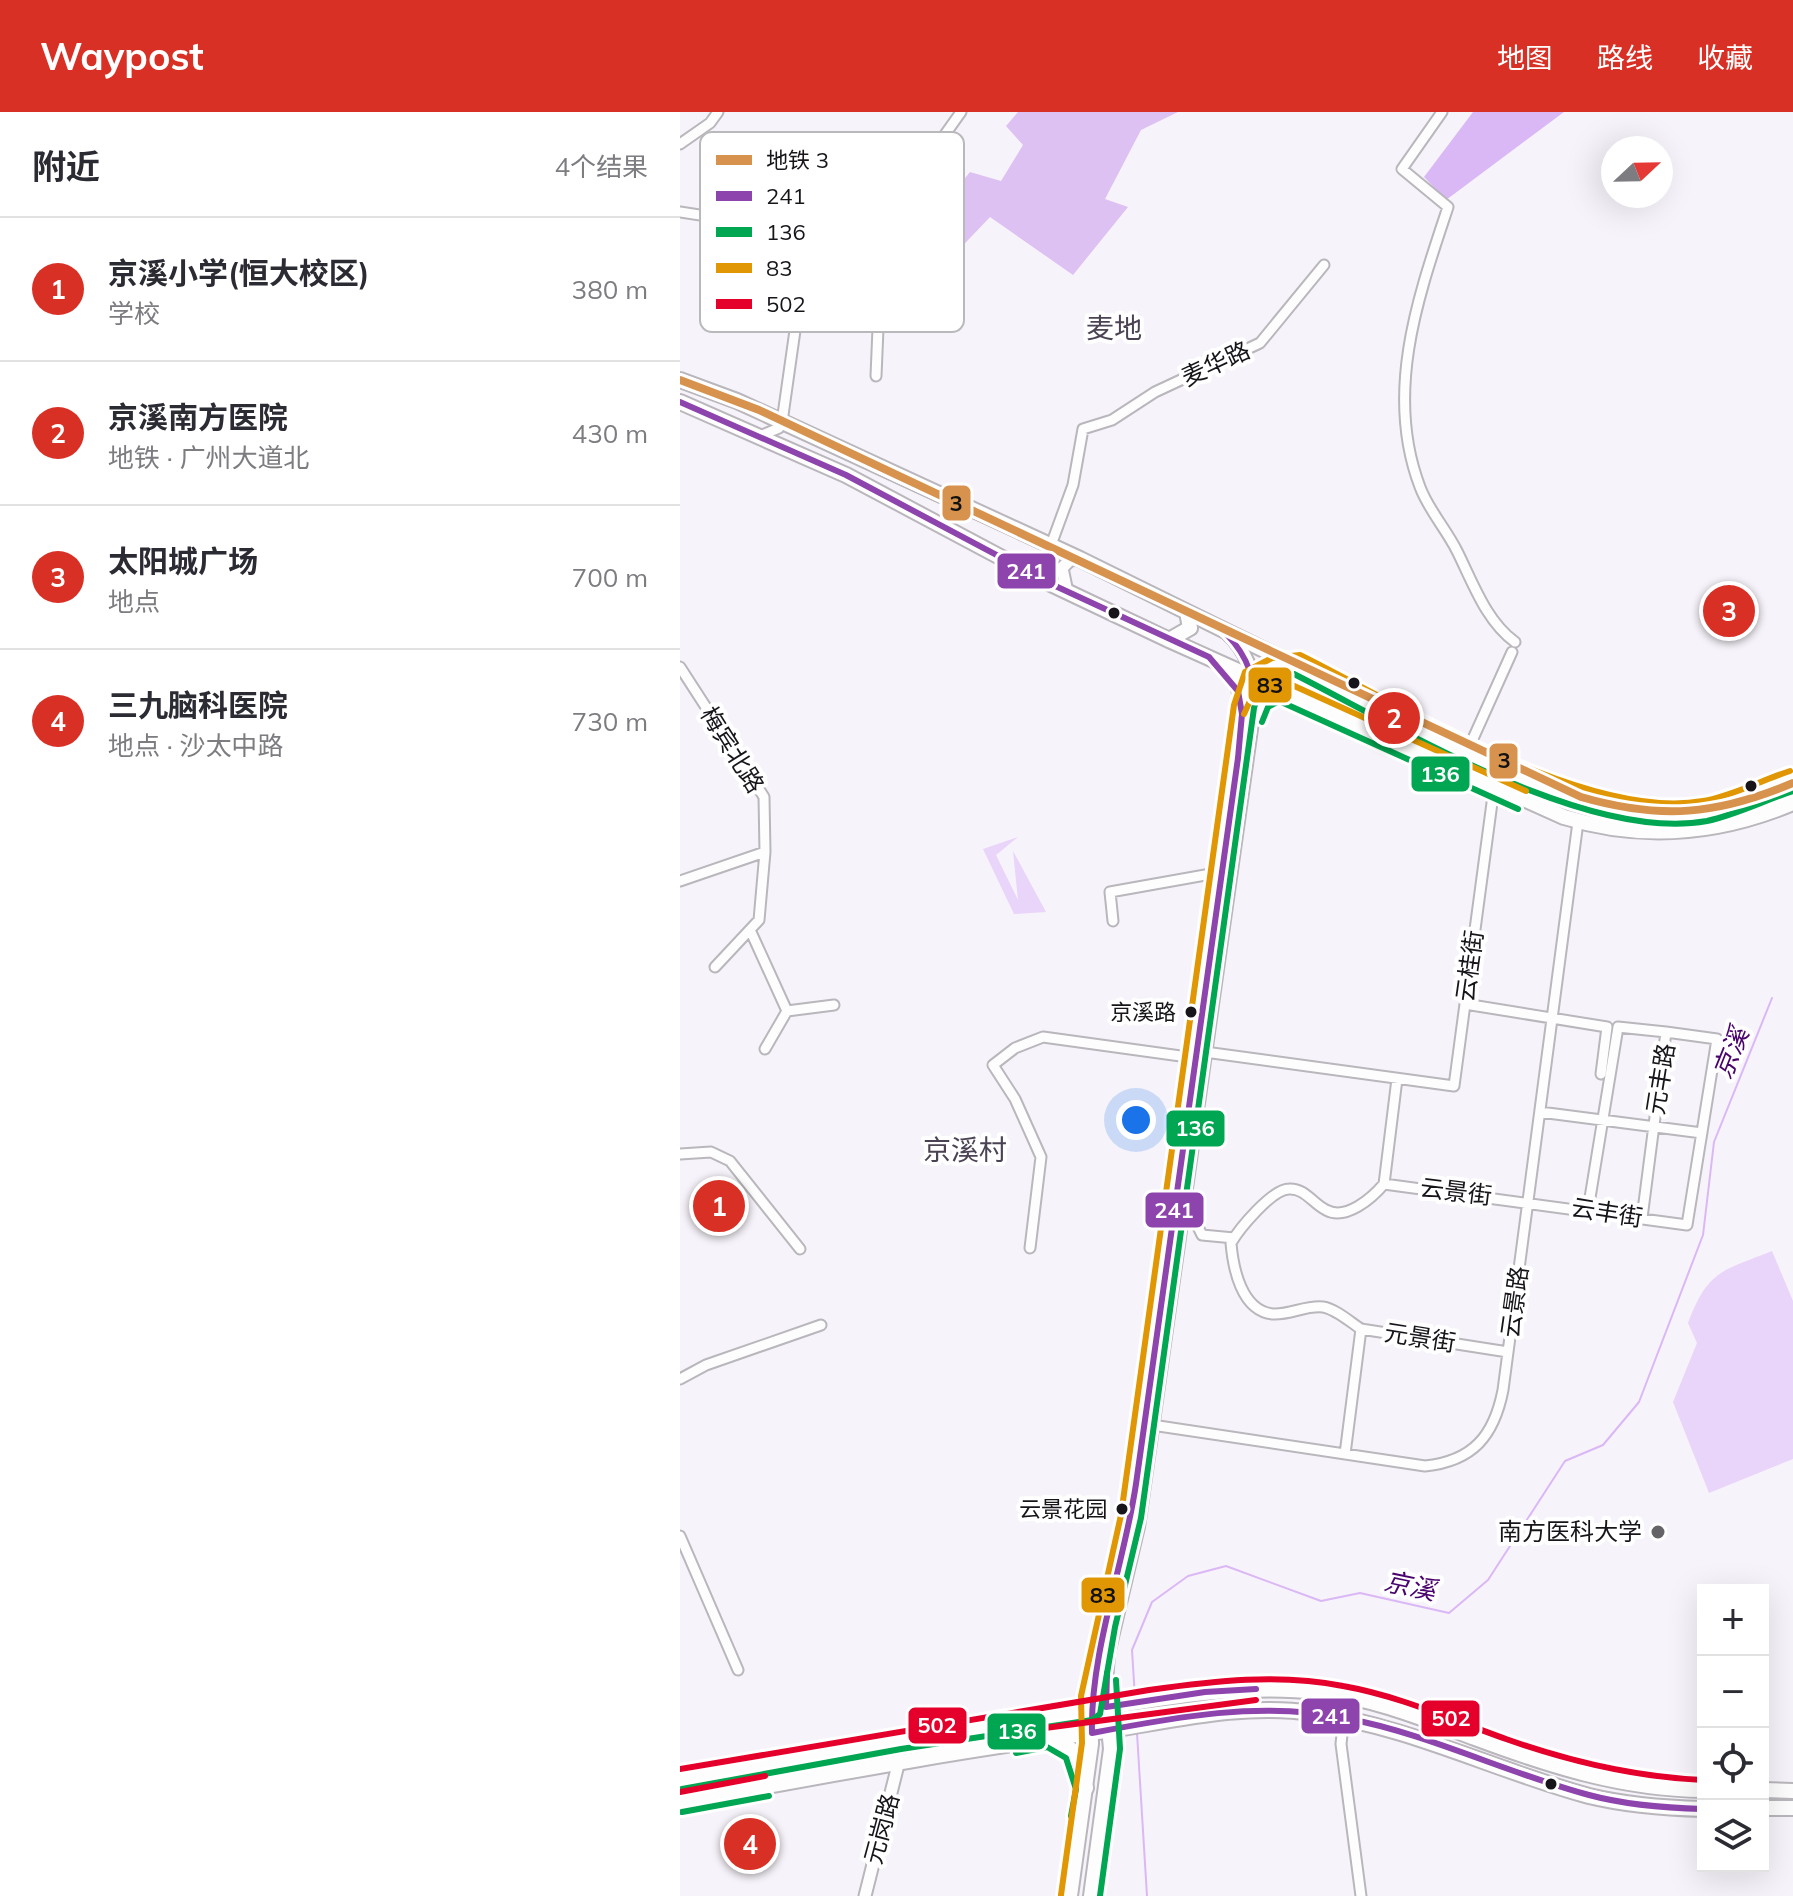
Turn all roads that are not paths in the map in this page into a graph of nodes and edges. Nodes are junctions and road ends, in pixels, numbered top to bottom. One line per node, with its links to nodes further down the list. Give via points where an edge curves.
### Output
1 (718, 112): 5 (street)
2 (961, 112): 4 (street)
3 (1442, 112): 30 (street, via 1402,169 1448,207 1419,294 1402,386 1406,425 1420,488 1483,603 1514,647)
4 (947, 132)
5 (680, 144)
6 (680, 212): 7 (street)
7 (700, 215)
8 (1324, 265): 16 (street, 麦华路, via 1260,343 1155,392 1112,420 1083,429 1073,485)
9 (795, 332): 14 (street)
10 (877, 332): 11 (street)
11 (876, 376)
12 (680, 380): 14 (main road)
13 (680, 402): 15 (main road)
14 (782, 422): 15 (street); 16 (main road)
15 (760, 436): 18 (main road, via 888,496)
16 (1051, 545): 17 (main road)
17 (1080, 559): 18 (street, via 1062,568); 19 (main road)
18 (1067, 592): 21 (main road)
19 (1187, 612): 20 (main road); 21 (main road, via 1190,628)
20 (1218, 626): 23 (main road); 25 (main road, via 1240,647)
21 (1169, 640): 22 (main road)
22 (1209, 657): 25 (main road); 29 (main road, via 1234,680)
23 (1296, 664): 25 (main road); 26 (main road)
24 (680, 667): 36 (street, 梅宾北路, via 764,797)
25 (1253, 678): 27 (main road); 29 (main road)
26 (1323, 678): 28 (main road, via 1311,683); 30 (main road)
27 (1279, 690): 28 (main road); 29 (main road)
28 (1307, 702): 31 (main road)
29 (1249, 707): 37 (main road); 48 (main road)
30 (1467, 750): 31 (street); 32 (main road, via 1545,788 1634,812 1705,811)
31 (1458, 772): 33 (main road)
32 (1793, 780)
33 (1494, 788): 35 (main road); 42 (street, 云桂街)
34 (1793, 803): 35 (main road, via 1700,831 1629,830)
35 (1578, 822): 45 (street, 云景路)
36 (765, 852): 38 (street); 40 (street, 梅宾北路, via 759,920)
37 (1222, 872): 39 (street, via 1110,892); 48 (main road)
38 (680, 881)
39 (1113, 921)
40 (751, 932): 41 (street); 44 (street)
41 (715, 967)
42 (1465, 1004): 45 (street); 50 (street, 云桂街, via 1454,1086)
43 (834, 1005): 44 (street)
44 (787, 1011): 47 (street)
45 (1552, 1019): 49 (street, via 1607,1027); 51 (street, 云景路)
46 (1666, 1032): 52 (street, via 1618,1027); 53 (street, 元丰路); 54 (street, 元丰路, via 1717,1039)
47 (765, 1049)
48 (1200, 1055): 50 (street, 云桂街); 59 (main road); 63 (street, 云桂街, via 1043,1037 1015,1048 993,1065 1041,1157); 75 (main road, via 1131,1517)
49 (1601, 1074)
50 (1397, 1079): 56 (street)
51 (1540, 1112): 52 (street); 57 (street, 云景路)
52 (1604, 1121): 53 (street); 58 (street)
53 (1654, 1127): 54 (street); 60 (street, 元丰路)
54 (1702, 1133): 61 (street, 元丰路)
55 (680, 1154): 64 (street, via 711,1152 730,1161)
56 (1384, 1184): 57 (street, 云景街); 62 (street, via 1355,1209 1341,1213 1327,1212 1301,1191 1288,1188)
57 (1528, 1201): 58 (street, 云丰街); 67 (street, 云景路)
58 (1588, 1210): 60 (street, 云丰街)
59 (1181, 1213): 62 (street, via 1194,1219 1202,1235); 69 (main road)
60 (1642, 1218): 61 (street, 云丰街)
61 (1687, 1225)
62 (1234, 1238): 66 (street, via 1233,1267 1258,1307 1273,1314 1327,1307)
63 (1030, 1248)
64 (800, 1249)
65 (821, 1325): 68 (street)
66 (1361, 1329): 67 (street, 元景街); 70 (street, 元景街)
67 (1508, 1352): 70 (street, 云景路, via 1498,1414 1465,1455 1451,1463 1425,1466)
68 (680, 1379)
69 (1152, 1425): 70 (street, 云景路); 74 (main road, via 1135,1545 1112,1633)
70 (1345, 1454)
71 (680, 1536): 72 (street)
72 (738, 1670)
73 (1346, 1696): 74 (main road, via 1242,1689); 76 (street); 83 (main road, via 1576,1773 1644,1787)
74 (1106, 1707): 75 (main road); 77 (main road)
75 (1091, 1710): 78 (main road); 81 (main road)
76 (1341, 1718): 77 (main road, via 1246,1710); 89 (main road, via 1394,1730 1590,1796); 95 (street)
77 (1109, 1730): 78 (main road); 91 (main road)
78 (1092, 1733): 79 (main road); 82 (main road)
79 (1049, 1737): 80 (main road); 82 (main road, via 1074,1751)
80 (899, 1761): 86 (main road); 92 (street, 元岗路)
81 (680, 1779)
82 (1086, 1788): 90 (main road)
83 (1697, 1790)
84 (1769, 1790): 85 (main road)
85 (1793, 1791)
86 (680, 1802)
87 (1769, 1808): 88 (main road)
88 (1793, 1808)
89 (1697, 1809)
90 (1080, 1828): 91 (main road, via 1092,1826); 93 (main road)
91 (1095, 1851): 94 (main road)
92 (865, 1896)
93 (1071, 1896)
94 (1090, 1896)
95 (1361, 1896)

